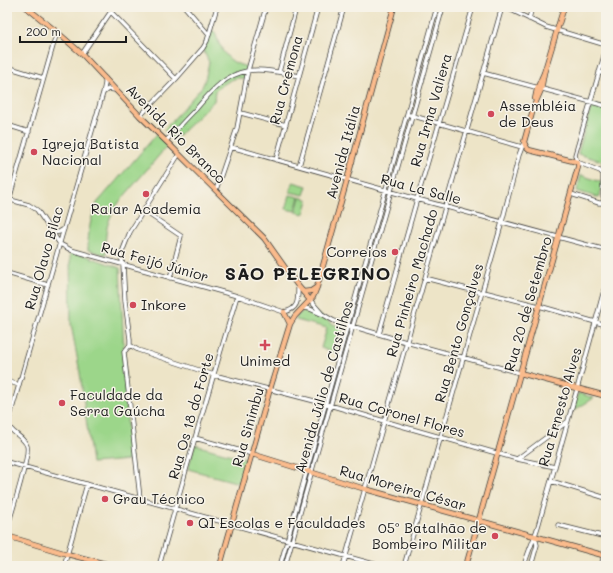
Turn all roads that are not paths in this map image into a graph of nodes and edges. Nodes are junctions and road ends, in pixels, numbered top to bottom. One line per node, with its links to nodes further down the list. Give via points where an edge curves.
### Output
1 (26, 7): 21 (main road, Avenida Rio Branco)
2 (114, 7): 15 (street)
3 (185, 7): 22 (street)
4 (217, 7): 22 (street)
5 (266, 7): 31 (street)
6 (318, 7): 36 (street, Rua Cremona)
7 (344, 7): 70 (street)
8 (394, 7): 73 (main road, Avenida Itália)
9 (437, 7): 18 (street, Avenida Júlio de Castilhos)
10 (442, 7): 19 (street, Avenida Júlio de Castilhos)
11 (473, 7): 53 (street, Rua Irma Valiera)
12 (503, 7): 17 (street); 34 (street, Rua Pinheiro Machado)
13 (532, 7): 17 (street)
14 (564, 7): 20 (main road, Rua Bento Gonçalves)
15 (111, 12): 27 (street); 41 (street)
16 (295, 12): 32 (street)
17 (528, 19): 20 (street)
18 (432, 25): 19 (street); 23 (street, Avenida Júlio de Castilhos)
19 (437, 26): 24 (street, Avenida Júlio de Castilhos)
20 (557, 30): 25 (street); 42 (main road, Rua Bento Gonçalves)
21 (57, 32): 27 (main road, Avenida Rio Branco); 39 (street)
22 (209, 33): 41 (street, via 203,48)
23 (427, 43): 24 (street); 28 (street, Avenida Júlio de Castilhos)
24 (432, 44): 29 (street, Avenida Júlio de Castilhos)
25 (606, 45)
26 (606, 49): 33 (street, Rua 20 de Setembro)
27 (82, 54): 40 (main road, Avenida Rio Branco)
28 (422, 60): 29 (street); 37 (street, Avenida Júlio de Castilhos)
29 (427, 62): 38 (street, Avenida Júlio de Castilhos)
30 (7, 67): 39 (street)
31 (248, 70): 32 (street); 49 (street); 60 (street, via 228,77 216,87)
32 (279, 72): 36 (street)
33 (599, 72): 35 (street); 47 (street, Rua 20 de Setembro)
34 (483, 73): 42 (street); 56 (street, Rua Pinheiro Machado)
35 (606, 74)
36 (299, 76): 55 (street, Rua Cremona)
37 (418, 76): 38 (street); 45 (street, Avenida Júlio de Castilhos)
38 (423, 77): 46 (street, Avenida Júlio de Castilhos)
39 (43, 78): 57 (street)
40 (105, 78): 43 (main road, Avenida Rio Branco); 44 (street, Rua Olavo Bilac)
41 (176, 79): 51 (street)
42 (539, 89): 47 (street); 61 (main road, Rua Bento Gonçalves)
43 (116, 90): 44 (street, via 108,89); 51 (main road, Avenida Rio Branco)
44 (103, 93): 88 (street, Rua Olavo Bilac)
45 (413, 94): 46 (street); 50 (street, Avenida Júlio de Castilhos)
46 (418, 95): 52 (street, Avenida Júlio de Castilhos)
47 (590, 103): 48 (street); 69 (street, Rua 20 de Setembro, via 575,155)
48 (606, 106)
49 (240, 113): 55 (street); 62 (street)
50 (407, 115): 52 (street); 58 (street, Avenida Júlio de Castilhos)
51 (140, 116): 60 (main road, Avenida Rio Branco)
52 (412, 116): 53 (street); 59 (street, Avenida Júlio de Castilhos)
53 (439, 124): 56 (street); 78 (street, Rua Irma Valiera)
54 (7, 125): 57 (street)
55 (286, 125): 68 (street, Rua Cremona)
56 (466, 131): 61 (street); 81 (street, Rua Pinheiro Machado)
57 (29, 132): 79 (street)
58 (400, 138): 59 (street); 66 (street, Avenida Júlio de Castilhos)
59 (405, 140): 67 (street, Avenida Júlio de Castilhos)
60 (166, 141): 64 (main road, Avenida Rio Branco)
61 (523, 144): 63 (main road); 65 (street, Rua Bento Gonçalves)
62 (231, 147): 68 (street, Rua La Salle); 74 (street)
63 (529, 150): 65 (street); 69 (main road)
64 (180, 154): 74 (main road, Avenida Rio Branco); 86 (street)
65 (519, 155): 87 (street, Rua Bento Gonçalves)
66 (396, 156): 67 (street); 71 (street, Avenida Júlio de Castilhos)
67 (400, 158): 72 (street, Avenida Júlio de Castilhos)
68 (276, 160): 70 (street, Rua La Salle)
69 (577, 162): 77 (main road, Rua 20 de Setembro); 80 (street, via 602,172)
70 (299, 166): 73 (street, Rua La Salle)
71 (391, 174): 72 (street); 75 (street, Avenida Júlio de Castilhos)
72 (395, 175): 76 (street, Avenida Júlio de Castilhos)
73 (348, 180): 75 (street, Rua La Salle); 106 (main road, Avenida Itália)
74 (216, 190): 105 (main road, Avenida Rio Branco, via 264,238)
75 (386, 191): 76 (street, Rua La Salle); 83 (street, Avenida Júlio de Castilhos)
76 (391, 192): 78 (street, Rua La Salle); 85 (street, Avenida Júlio de Castilhos)
77 (571, 194): 80 (street); 90 (main road, Rua 20 de Setembro)
78 (417, 199): 81 (street, Rua La Salle); 122 (street, Rua Irma Valiera)
79 (8, 200): 82 (street); 89 (street, via 34,208)
80 (604, 203): 84 (street)
81 (445, 206): 87 (street, Rua La Salle); 102 (street, Rua Pinheiro Machado)
82 (7, 207)
83 (381, 209): 85 (street); 91 (street, Avenida Júlio de Castilhos)
84 (606, 209)
85 (385, 210): 92 (street, Avenida Júlio de Castilhos)
86 (144, 211): 97 (street, via 130,232 124,247 121,256); 101 (street, via 181,236)
87 (502, 222): 90 (street, Rua La Salle); 110 (street, Rua Bento Gonçalves)
88 (64, 228): 89 (street); 93 (street, Rua Olavo Bilac)
89 (52, 233): 93 (street)
90 (558, 237): 94 (street, Rua La Salle); 113 (main road, Rua 20 de Setembro)
91 (372, 241): 92 (street); 95 (street, Avenida Júlio de Castilhos)
92 (376, 243): 96 (street, Avenida Júlio de Castilhos)
93 (60, 244): 97 (street, Rua Feijó Júnior); 104 (street, Rua Olavo Bilac)
94 (606, 250)
95 (367, 258): 96 (street); 99 (street, Avenida Júlio de Castilhos)
96 (372, 260): 100 (street, Avenida Júlio de Castilhos)
97 (123, 265): 101 (street, Rua Feijó Júnior); 124 (street)
98 (7, 273): 104 (street)
99 (362, 274): 100 (street); 107 (street, Avenida Júlio de Castilhos)
100 (367, 275): 108 (street, Avenida Júlio de Castilhos)
101 (170, 278): 111 (street, Rua Feijó Júnior)
102 (425, 278): 110 (street); 123 (street, Rua Pinheiro Machado)
103 (606, 282): 117 (street, Rua Ernesto Alves)
104 (48, 285): 130 (street, Rua Olavo Bilac)
105 (298, 286): 109 (main road, Avenida Rio Branco); 115 (street, via 298,299 294,308)
106 (317, 287): 109 (main road); 112 (main road, Avenida Itália)
107 (358, 290): 108 (street); 120 (street, Avenida Júlio de Castilhos)
108 (362, 291): 121 (street, Avenida Júlio de Castilhos)
109 (303, 292): 112 (main road, Avenida Rio Branco)
110 (482, 292): 113 (street); 125 (street, Rua Bento Gonçalves)
111 (237, 296): 115 (street, Rua Feijó Júnior); 128 (street, Rua Os 18 do Forte)
112 (310, 300): 114 (main road, Rua Sinimbu); 116 (street)
113 (539, 306): 117 (street); 127 (main road, Rua 20 de Setembro)
114 (302, 308): 116 (street); 118 (main road, Rua Sinimbu)
115 (284, 312): 118 (main road)
116 (322, 314): 120 (street)
117 (596, 322): 119 (street); 132 (street, Rua Ernesto Alves)
118 (290, 324): 131 (main road, Rua Sinimbu)
119 (606, 325)
120 (348, 326): 121 (street); 126 (street, Avenida Júlio de Castilhos)
121 (352, 327): 122 (street); 126 (street, Avenida Júlio de Castilhos)
122 (379, 334): 123 (street)
123 (406, 342): 125 (street); 135 (street, Rua Pinheiro Machado)
124 (130, 346): 128 (street, Rua Coronel Flores); 149 (street, via 124,352)
125 (463, 358): 127 (street); 137 (street, Rua Bento Gonçalves)
126 (338, 368): 134 (street, Avenida Júlio de Castilhos)
127 (520, 374): 132 (main road); 139 (main road, Rua 20 de Setembro)
128 (214, 375): 131 (street, Rua Coronel Flores); 138 (street, Rua Os 18 do Forte)
129 (7, 381): 130 (street)
130 (19, 385): 143 (street, Rua Olavo Bilac, via 8,426 27,446)
131 (270, 389): 134 (street, Rua Coronel Flores); 140 (main road, Rua Sinimbu)
132 (577, 389): 133 (main road); 136 (street, Rua Ernesto Alves)
133 (606, 396)
134 (328, 405): 135 (street, Rua Coronel Flores); 145 (street, Avenida Júlio de Castilhos)
135 (384, 421): 137 (street, Rua Coronel Flores); 148 (street, Rua Pinheiro Machado)
136 (567, 422): 141 (street); 144 (street, Rua Ernesto Alves)
137 (440, 437): 139 (street, Rua Coronel Flores); 151 (street, Rua Bento Gonçalves)
138 (195, 438): 140 (street, Rua Moreira César); 152 (street, Rua Os 18 do Forte)
139 (497, 453): 141 (street, Rua Coronel Flores); 153 (main road, Rua 20 de Setembro)
140 (252, 454): 145 (main road, Rua Moreira César); 154 (main road, Rua Sinimbu)
141 (517, 458): 144 (street, Rua Coronel Flores)
142 (7, 462): 143 (street)
143 (24, 467): 147 (street); 156 (street)
144 (555, 467): 146 (street, Rua Ernesto Alves)
145 (309, 472): 148 (main road, Rua Moreira César); 160 (street, Avenida Júlio de Castilhos)
146 (551, 481): 150 (street); 158 (street, Rua Ernesto Alves)
147 (87, 484): 149 (street); 162 (street)
148 (365, 489): 151 (main road, Rua Moreira César); 164 (street, Rua Pinheiro Machado)
149 (140, 498): 152 (street)
150 (606, 498)
151 (421, 504): 153 (main road, Rua Moreira César); 174 (street, Rua Bento Gonçalves)
152 (175, 508): 154 (street); 168 (street, Rua Os 18 do Forte)
153 (479, 520): 158 (main road, Rua Moreira César); 175 (main road, Rua 20 de Setembro)
154 (231, 524): 160 (street); 169 (main road, Rua Sinimbu)
155 (558, 525): 159 (street)
156 (7, 528)
157 (7, 536): 162 (main road)
158 (535, 536): 163 (main road, Rua Moreira César); 176 (street, Rua Ernesto Alves); 177 (street, Rua Ernesto Alves, via 536,545)
159 (606, 537)
160 (290, 541): 164 (street); 165 (street, Avenida Júlio de Castilhos)
161 (606, 548): 163 (street)
162 (67, 554): 166 (street); 167 (main road)
163 (605, 556): 178 (street)
164 (346, 557): 172 (street, Rua Pinheiro Machado); 173 (street)
165 (284, 560): 170 (street, Avenida Júlio de Castilhos); 171 (street, Avenida Júlio de Castilhos)
166 (64, 566)
167 (114, 566)
168 (159, 566)
169 (220, 566)
170 (280, 566)
171 (285, 566)
172 (343, 566)
173 (381, 566)
174 (404, 566)
175 (466, 566)
176 (524, 566)
177 (531, 566)
178 (601, 566)

